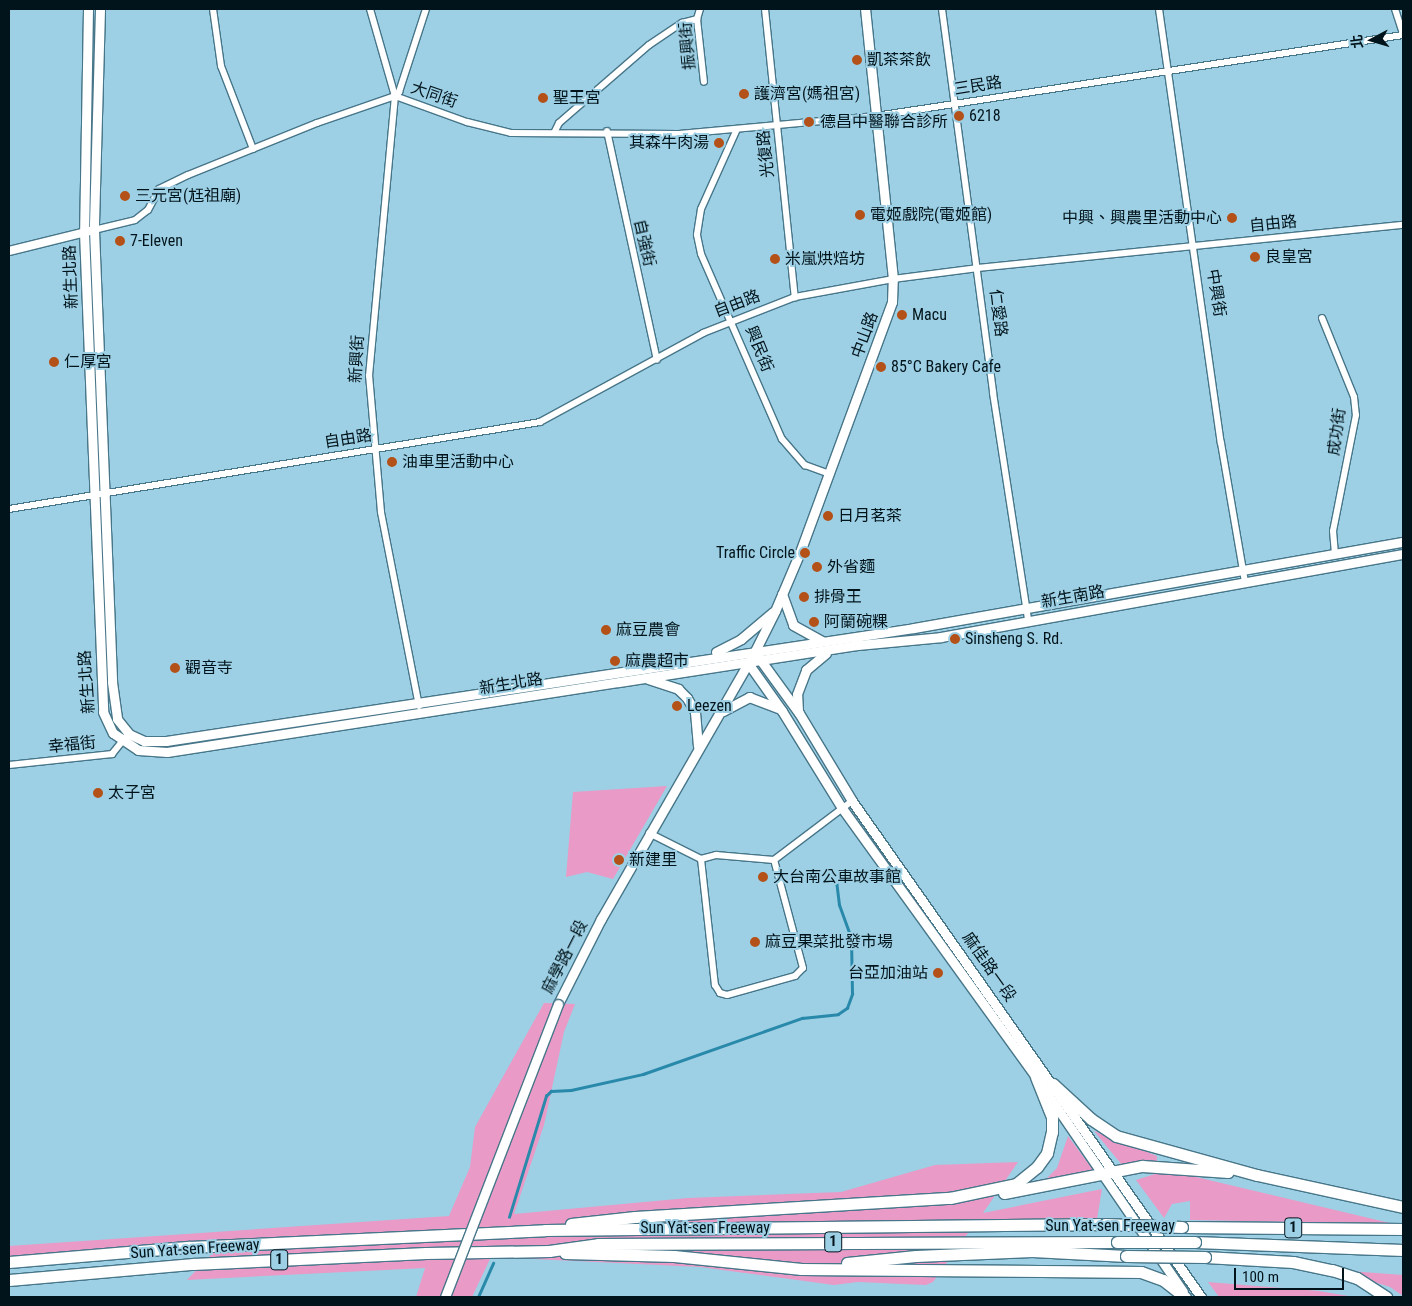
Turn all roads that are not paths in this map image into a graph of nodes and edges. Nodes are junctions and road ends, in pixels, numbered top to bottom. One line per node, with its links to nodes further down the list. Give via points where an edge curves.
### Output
1 (88, 9): 26 (main road, 新生北路)
2 (100, 9): 25 (main road, 新生北路)
3 (213, 9): 23 (street, via 221,66)
4 (370, 9): 16 (street)
5 (426, 9): 16 (street, 新興街)
6 (700, 9): 12 (street, 振興街)
7 (765, 9): 19 (street, 光復路)
8 (865, 9): 18 (main road, 中山路)
9 (942, 9): 17 (street, 仁愛路)
10 (1159, 9): 14 (street, 中興街)
11 (1395, 9): 13 (street)
12 (697, 19): 15 (street, 振興街); 21 (street, via 682,24 649,45 559,123)
13 (1403, 35): 14 (street, 三民路)
14 (1168, 72): 17 (street, 三民路); 27 (street, 中興街)
15 (704, 82)
16 (395, 96): 21 (street, 大同街, via 499,131); 23 (street, 大同街); 35 (street, 新興街, via 369,376)
17 (954, 104): 18 (street, 三民路); 29 (street, 仁愛路)
18 (876, 116): 19 (street, 三民路); 30 (main road, 中山路)
19 (777, 125): 20 (street, 三民路); 31 (street, 光復路)
20 (737, 129): 22 (street, 三民路, via 656,135); 33 (street, 興民街, via 697,225 701,254)
21 (554, 131): 22 (street, 三民路)
22 (607, 131): 34 (street, 自強街)
23 (253, 149): 25 (street, 大同街, via 159,189 148,210 134,220)
24 (1403, 225): 27 (street, 自由路)
25 (94, 230): 26 (street); 37 (main road, 新生北路)
26 (84, 232): 28 (street); 38 (main road, 新生北路)
27 (1195, 246): 29 (street, 自由路); 43 (street, 中興街, via 1221,443)
28 (9, 251)
29 (978, 268): 30 (street, 自由路); 46 (street, 仁愛路, via 993,393)
30 (893, 279): 31 (street, 自由路); 36 (main road, 中山路, via 892,302)
31 (795, 297): 33 (street, 自由路)
32 (1322, 318): 41 (street, 成功街, via 1354,397 1356,415 1333,531)
33 (732, 320): 34 (street, 自由路); 36 (street, 興民街, via 782,439 805,465)
34 (657, 360): 35 (street, 自由路, via 583,396 540,422)
35 (374, 449): 37 (street, 自由路); 56 (street, 新興街, via 381,512)
36 (830, 474): 45 (main road, 中山路)
37 (104, 492): 38 (street, 自由路); 61 (main road, 新生北路, via 114,708 120,725)
38 (93, 494): 39 (street, 自由路); 62 (main road, 新生北路, via 103,712 106,722)
39 (9, 509)
40 (1403, 542): 41 (main road, 新生南路)
41 (1335, 554): 43 (main road, 新生南路)
42 (1403, 554): 44 (main road, 新生南路)
43 (1244, 570): 44 (street, 中興街); 46 (main road, 新生南路)
44 (1246, 582): 48 (main road, 新生南路)
45 (782, 593): 47 (main road, 中山路); 49 (main road, via 793,625)
46 (1027, 608): 48 (street, 仁愛路); 49 (main road, 新生南路)
47 (775, 611): 51 (main road, 中山路); 52 (main road, via 741,639)
48 (1028, 620): 50 (main road, 新生南路, via 941,637)
49 (823, 641): 51 (main road, 新生南路)
50 (830, 650): 53 (main road, 新生南路); 60 (main road, via 817,657 806,670 796,694)
51 (755, 651): 52 (main road, 新生北路); 53 (main road, 麻佳路一段); 54 (main road, 麻學路一段)
52 (702, 657): 56 (main road, 新生北路)
53 (762, 661): 54 (main road, 新生南路); 60 (main road, 麻佳路一段)
54 (748, 663): 55 (main road, 新生北路); 57 (main road, 麻佳路一段); 59 (main road, 麻學路一段)
55 (643, 678): 58 (main road, 新生北路); 63 (main road, via 663,682 687,698 698,730)
56 (418, 702): 58 (street, 新興街); 61 (main road, 新生北路, via 166,741 144,741)
57 (782, 711): 59 (main road, via 769,702 749,697); 66 (main road, 麻佳路一段)
58 (419, 714): 62 (main road, 新生北路, via 167,752 138,750)
59 (719, 714): 63 (main road, 麻學路一段)
60 (799, 714): 65 (main road, 麻佳路一段)
61 (129, 734): 62 (street, 幸福街)
62 (122, 742): 64 (street, 幸福街, via 112,754)
63 (698, 749): 67 (main road, 麻學路一段)
64 (9, 765)
65 (852, 801): 66 (street); 71 (main road, 麻佳路一段)
66 (842, 808): 69 (street); 70 (main road, 麻佳路一段)
67 (649, 833): 68 (street); 84 (main road, 麻學路一段, bridge, via 558,1004)
68 (701, 859): 69 (street, via 716,855); 69 (street, via 715,985 720,993 727,994 795,976 803,968)
69 (774, 860)
70 (1036, 1077): 73 (main road, 麻佳路一段); 75 (highway, via 1052,1117 1047,1153 1016,1184)
71 (1053, 1084): 72 (main road, 麻佳路一段); 74 (highway, via 1090,1119 1116,1136)
72 (1116, 1171): 73 (highway); 74 (highway, via 1165,1166); 86 (main road, 麻佳路一段)
73 (1104, 1175): 75 (highway, via 1001,1194); 85 (main road, 麻佳路一段)
74 (1257, 1175): 76 (highway)
75 (950, 1198): 78 (highway, via 635,1217 580,1222)
76 (1403, 1207)
77 (1403, 1229): 78 (highway, Sun Yat-sen Freeway / 1, bridge, via 1106,1224)
78 (545, 1230): 81 (highway, Sun Yat-sen Freeway / 1, via 189,1247)
79 (1403, 1250): 80 (highway, Sun Yat-sen Freeway / 1, bridge, via 1117,1242 598,1244)
80 (549, 1251): 82 (highway, via 674,1256); 83 (highway, Sun Yat-sen Freeway / 1, via 192,1264)
81 (9, 1262)
82 (801, 1269): 85 (highway, via 1141,1272 1163,1280); 87 (highway, bridge, via 954,1254 1032,1251 1205,1257 1293,1262 1332,1270 1357,1278)
83 (9, 1280)
84 (445, 1297)
85 (1186, 1297)
86 (1201, 1297)
87 (1386, 1297)

